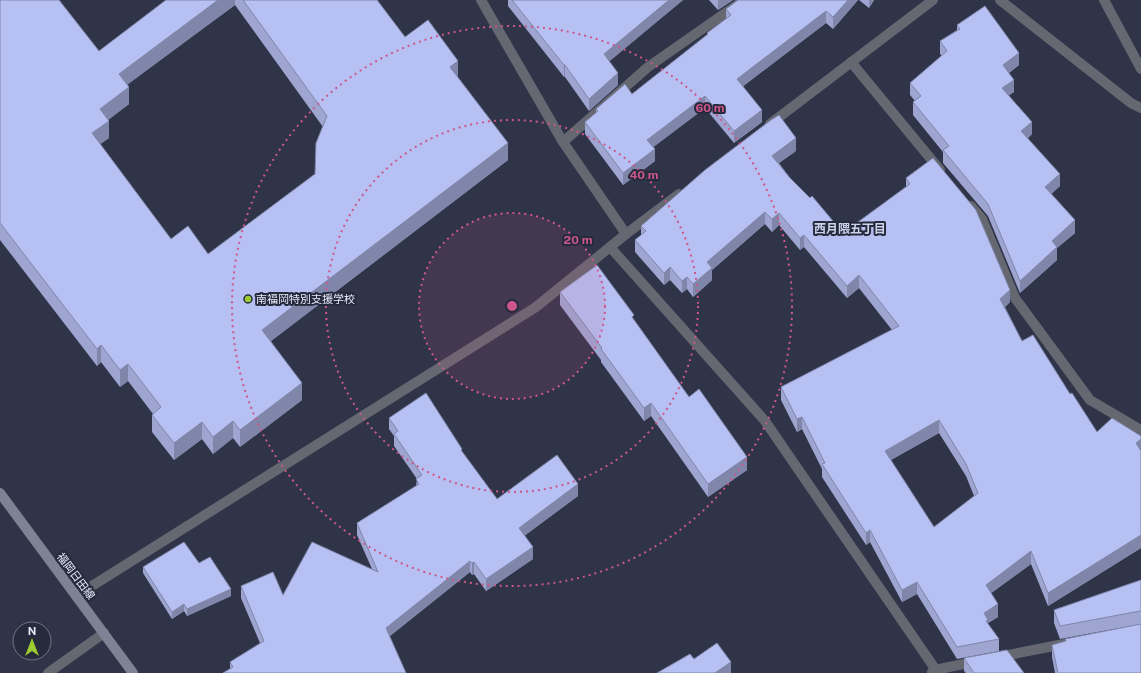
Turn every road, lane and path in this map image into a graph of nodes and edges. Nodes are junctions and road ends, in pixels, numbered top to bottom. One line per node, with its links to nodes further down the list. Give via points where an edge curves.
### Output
1 (481, 0): 10 (street)
2 (744, 0): 10 (street, via 648,67)
3 (933, 0): 6 (street)
4 (1000, 0): 8 (street)
5 (1104, 0): 7 (street)
6 (851, 62): 9 (street); 11 (street)
7 (1141, 69)
8 (1141, 108)
9 (764, 129)
10 (563, 142): 14 (street)
11 (946, 177)
12 (688, 186): 14 (street)
13 (967, 201): 16 (street, via 982,219 1015,298 1090,400)
14 (626, 234): 15 (street)
15 (610, 247): 18 (street, via 536,307); 21 (street, via 765,421)
16 (1141, 430)
17 (0, 493): 18 (main road, 福岡日田線)
18 (76, 596): 19 (main road, 福岡日田線)
19 (104, 633): 22 (street); 23 (main road, 福岡日田線)
20 (1072, 643): 21 (street)
21 (935, 672)
22 (48, 673)
23 (133, 673)

